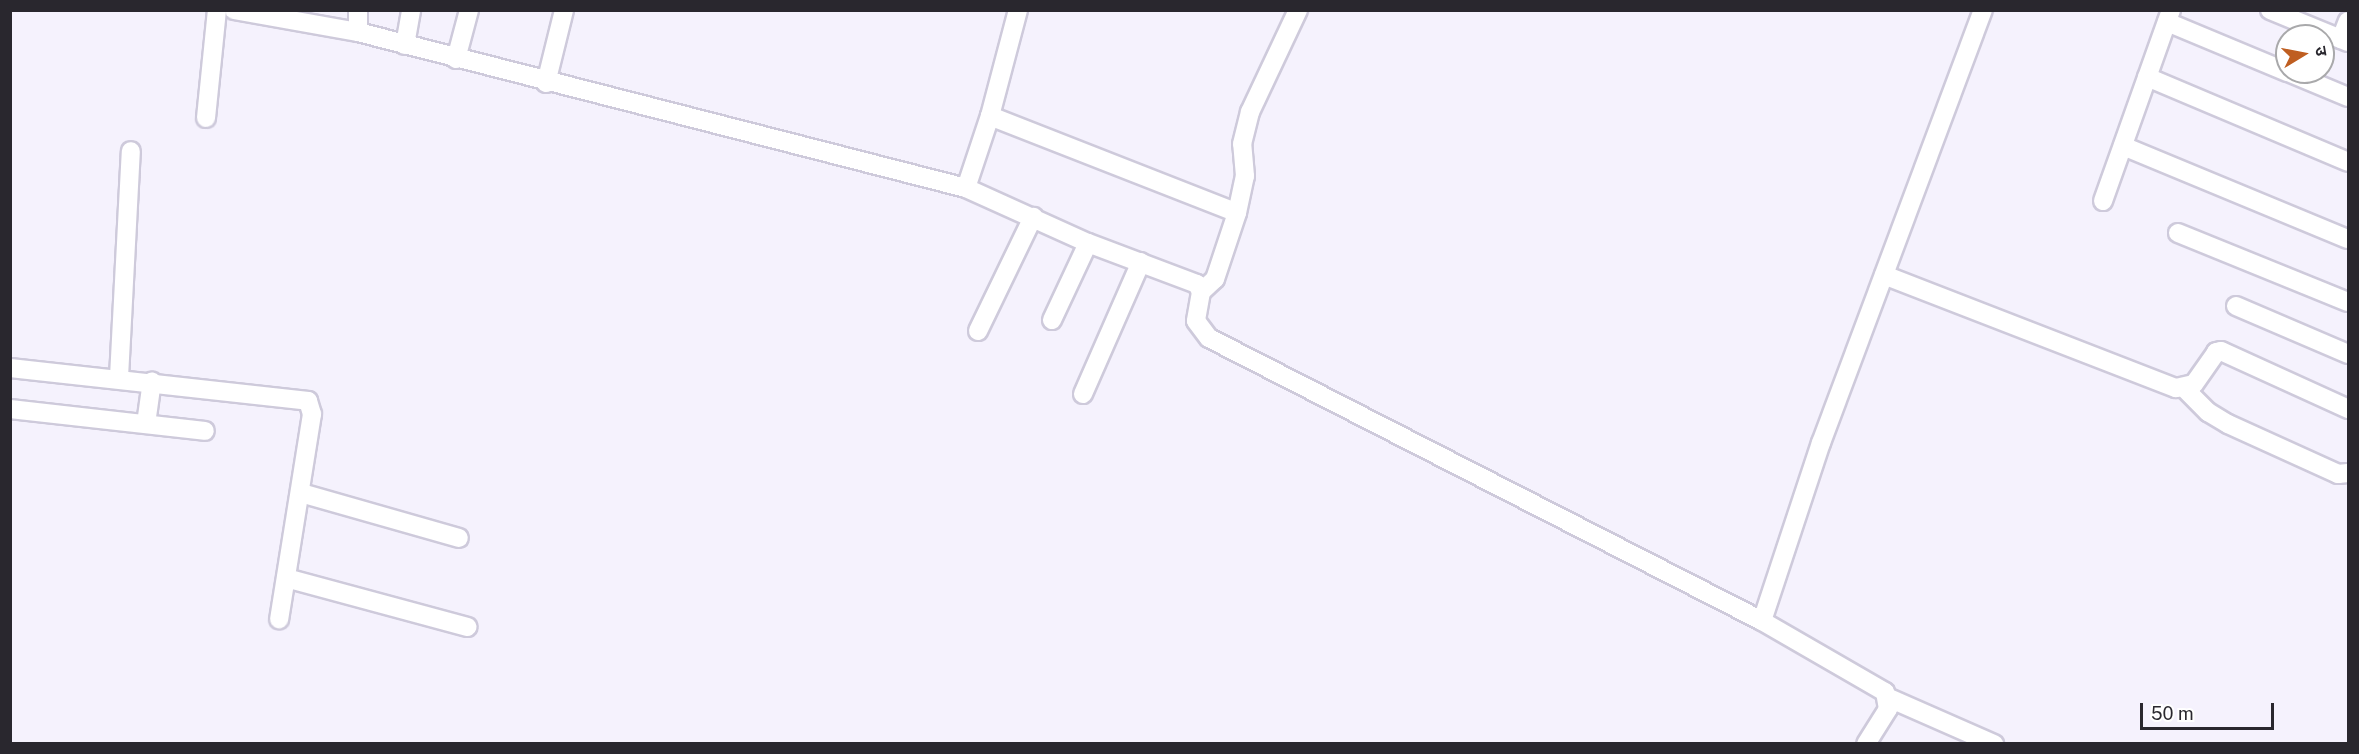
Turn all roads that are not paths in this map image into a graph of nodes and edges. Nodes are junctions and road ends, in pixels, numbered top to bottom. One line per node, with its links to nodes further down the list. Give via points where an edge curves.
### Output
1 (217, 10): 24 (street)
2 (234, 10): 14 (street)
3 (358, 10): 14 (street)
4 (411, 10): 16 (street)
5 (469, 10): 17 (street)
6 (564, 10): 20 (street)
7 (1018, 10): 23 (street)
8 (1298, 10): 30 (street, via 1245,129 1245,176)
9 (1983, 10): 36 (street)
10 (2270, 10): 11 (street)
11 (2291, 14): 15 (street)
12 (2169, 16): 18 (street); 19 (street)
13 (2349, 21): 15 (street)
14 (358, 32): 16 (street)
15 (2345, 41)
16 (405, 45): 17 (street)
17 (456, 59): 20 (street)
18 (2275, 66)
19 (2147, 77): 25 (street); 27 (street)
20 (546, 83): 28 (street)
21 (2317, 84): 22 (street)
22 (2349, 97)
23 (990, 116): 28 (street); 30 (street)
24 (206, 118)
25 (2123, 146): 29 (street); 33 (street)
26 (131, 151): 44 (street)
27 (2349, 162)
28 (966, 188): 31 (street)
29 (2103, 201)
30 (1237, 213): 37 (street, via 1215,279)
31 (1033, 217): 34 (street); 41 (street)
32 (2178, 233): 38 (street)
33 (2349, 239)
34 (1088, 243): 35 (street); 40 (street)
35 (1141, 262): 37 (street, via 1197,284); 47 (street)
36 (1884, 275): 46 (street, via 2166,385); 57 (street, via 1821,443)
37 (1201, 292): 57 (street, via 1196,321 1209,338)
38 (2349, 302)
39 (2236, 306): 42 (street)
40 (1052, 320)
41 (978, 331)
42 (2349, 354)
43 (10, 368): 44 (street)
44 (119, 377): 45 (street)
45 (152, 381): 50 (street); 53 (street, via 308,401 312,414)
46 (2184, 388): 49 (street, via 2203,376 2216,352 2221,351); 52 (street, via 2208,412 2228,424 2338,474)
47 (1083, 394)
48 (10, 409): 50 (street)
49 (2349, 409)
50 (146, 424): 51 (street)
51 (206, 431)
52 (2349, 473)
53 (301, 493): 54 (street); 55 (street)
54 (459, 538)
55 (286, 578): 56 (street); 58 (street)
56 (279, 619)
57 (1762, 621): 59 (street)
58 (467, 627)
59 (1889, 698): 60 (street, via 1888,709); 61 (street)
60 (1866, 744)
61 (1994, 744)

